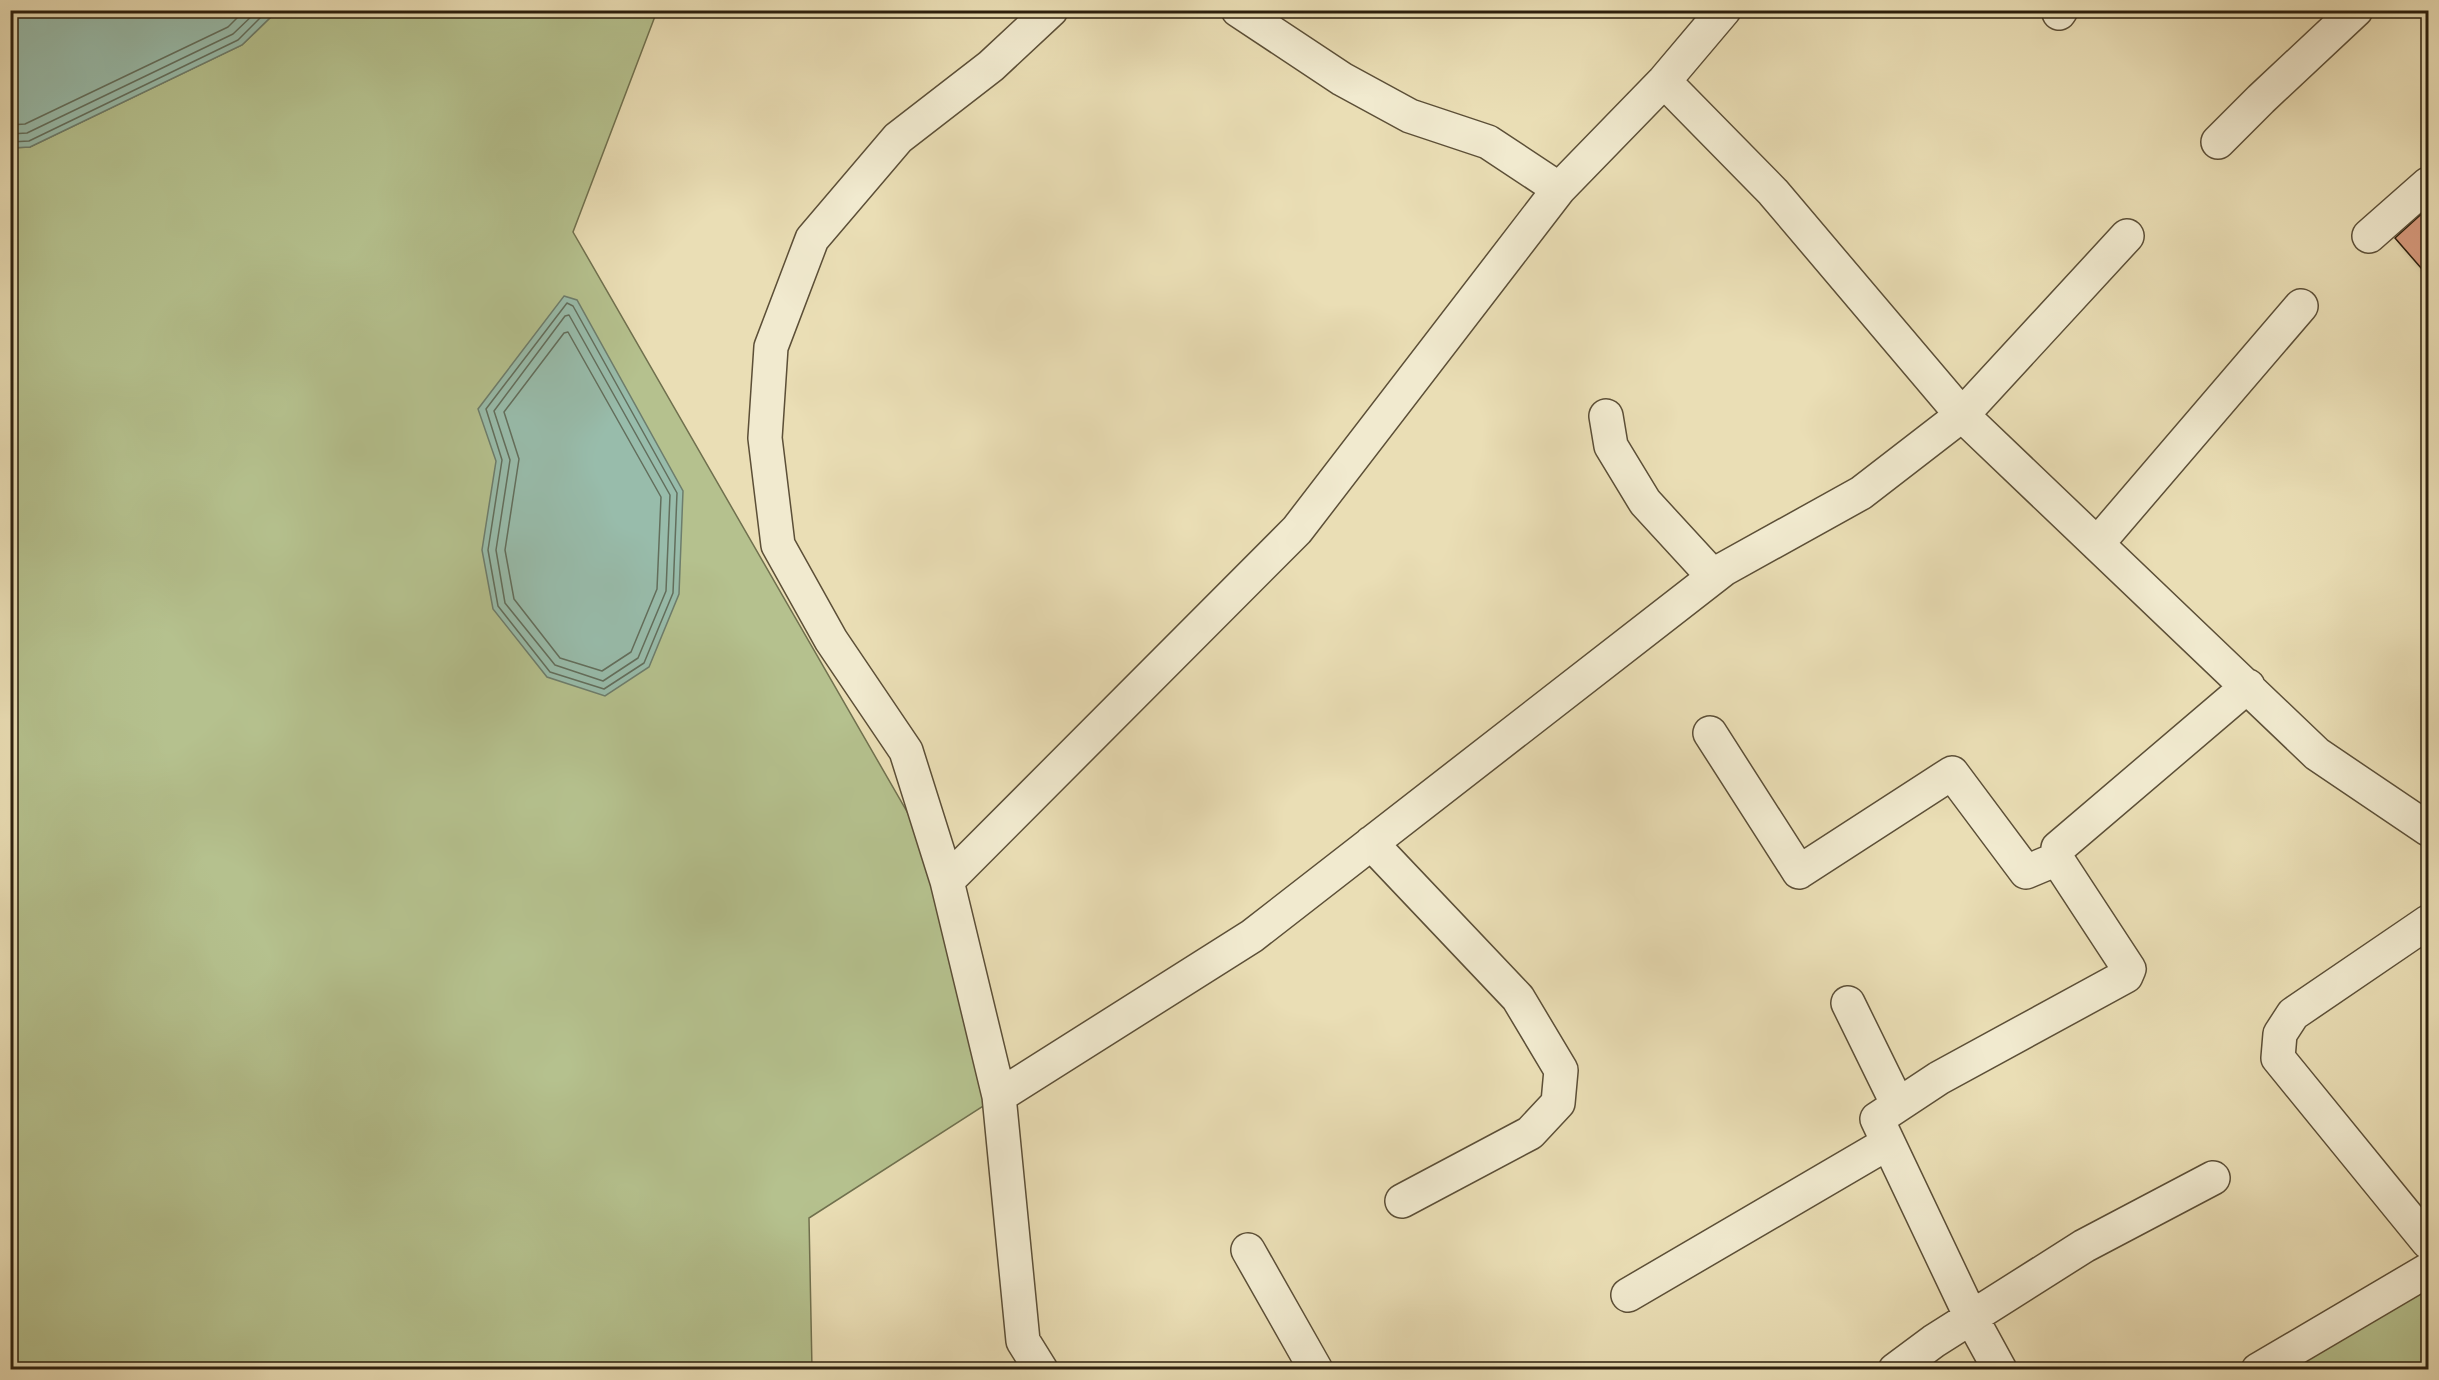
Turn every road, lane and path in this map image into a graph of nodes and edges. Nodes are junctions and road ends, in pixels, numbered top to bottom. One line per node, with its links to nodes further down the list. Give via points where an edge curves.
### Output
1 (1051, 10): 21 (street, via 991,66 898,138 812,239 771,347 765,438 778,545 831,640 906,751)
2 (1238, 10): 8 (street, via 1342,79 1410,116 1488,142)
3 (1724, 10): 5 (street)
4 (2356, 10): 6 (street)
5 (1665, 81): 8 (street); 12 (street, via 1773,192)
6 (2218, 142)
7 (2428, 184): 10 (street)
8 (1559, 189): 21 (street, via 1297,530)
9 (2127, 236): 12 (street)
10 (2369, 236)
11 (2301, 306): 14 (street)
12 (1962, 415): 14 (street); 15 (street, via 1861,494)
13 (1606, 416): 15 (street, via 1611,446 1645,502)
14 (2097, 544): 16 (street)
15 (1713, 576): 19 (street)
16 (2248, 686): 18 (street, via 2317,754); 20 (street, via 2058,848)
17 (1710, 733): 20 (street, via 1799,872 1952,773 2026,872)
18 (2428, 829)
19 (1371, 843): 24 (street, via 1252,936); 28 (street, via 1518,998 1562,1070 1558,1103 1530,1133)
20 (2057, 859): 25 (street, via 2129,969 2126,976 1940,1078)
21 (947, 880): 24 (street)
22 (2428, 922): 29 (street, via 2293,1014 2280,1034 2278,1058)
23 (1848, 1004): 25 (street)
24 (999, 1096): 34 (street, via 1023,1341)
25 (1898, 1106): 26 (street, via 1877,1119)
26 (1888, 1143): 32 (street); 33 (street)
27 (2213, 1178): 33 (street, via 2084,1246)
28 (1402, 1201)
29 (2428, 1242)
30 (1248, 1250): 35 (street)
31 (2428, 1270): 38 (street)
32 (1628, 1295)
33 (1971, 1317): 36 (street); 37 (street)
34 (1041, 1370)
35 (1316, 1370)
36 (1895, 1370)
37 (2000, 1370)
38 (2258, 1370)

